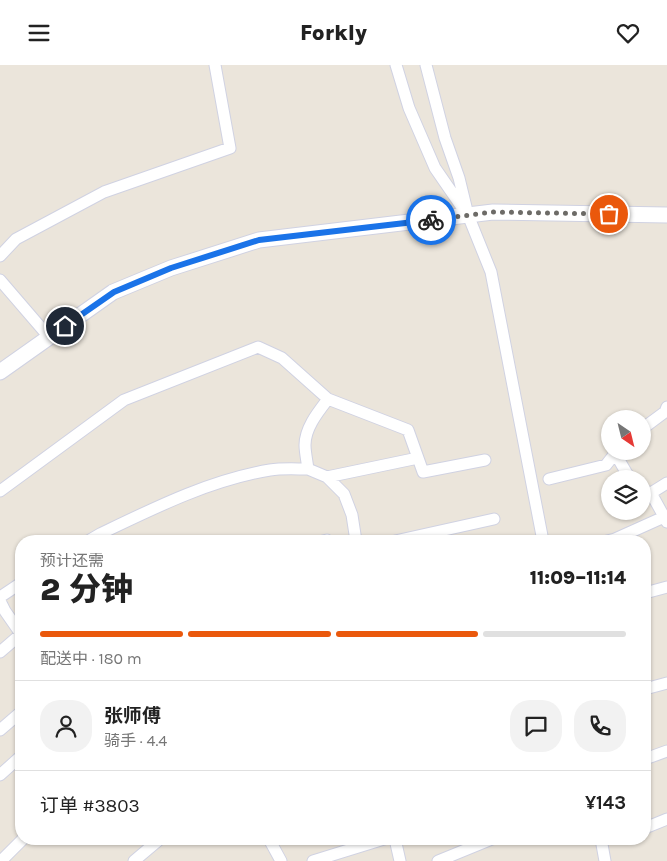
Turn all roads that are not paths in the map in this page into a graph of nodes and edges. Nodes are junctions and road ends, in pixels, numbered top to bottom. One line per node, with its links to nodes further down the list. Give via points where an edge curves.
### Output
1 (215, 65): 6 (street, via 230,148 104,193 16,239)
2 (396, 65): 4 (street, via 409,108 435,168)
3 (426, 65): 4 (street)
4 (468, 215): 5 (street, via 493,212); 8 (street, via 259,240 171,268 114,292); 28 (street, via 491,272)
5 (667, 215)
6 (0, 255)
7 (0, 281): 8 (street)
8 (49, 337): 9 (street)
9 (0, 372)
10 (328, 399): 13 (street, via 408,430); 16 (street, via 309,428 304,444); 21 (street, via 282,357 258,347 124,400)
11 (667, 407): 12 (street)
12 (651, 422)
13 (418, 458): 14 (street, via 423,472); 17 (street)
14 (485, 460)
15 (610, 460): 18 (street, via 606,465)
16 (308, 469): 17 (street); 25 (street, via 271,470 225,481 171,501)
17 (327, 477): 26 (street, via 344,494)
18 (549, 479)
19 (667, 483): 20 (street)
20 (651, 490)
21 (0, 491)
22 (651, 498): 24 (street)
23 (494, 519): 27 (street)
24 (666, 519): 29 (street)
25 (98, 535)
26 (355, 535)
27 (422, 535)
28 (542, 535)
29 (625, 535)
30 (15, 587): 33 (street)
31 (667, 587): 32 (street)
32 (651, 591)
33 (0, 597)
34 (0, 601): 35 (street)
35 (15, 625)
36 (15, 639): 37 (street)
37 (0, 652)
38 (667, 683): 39 (street)
39 (651, 687)
40 (15, 717): 41 (street)
41 (0, 730)
42 (667, 751): 43 (street)
43 (651, 757)
44 (15, 761): 45 (street)
45 (0, 775)
46 (667, 819): 47 (street)
47 (651, 826)
48 (17, 845): 55 (street)
49 (153, 845): 56 (street)
50 (272, 845): 57 (street)
51 (365, 845): 58 (street)
52 (396, 845): 59 (street)
53 (477, 845): 60 (street)
54 (602, 845): 61 (street)
55 (4, 858)
56 (134, 861)
57 (281, 861)
58 (313, 861)
59 (400, 861)
60 (438, 861)
61 (605, 861)

